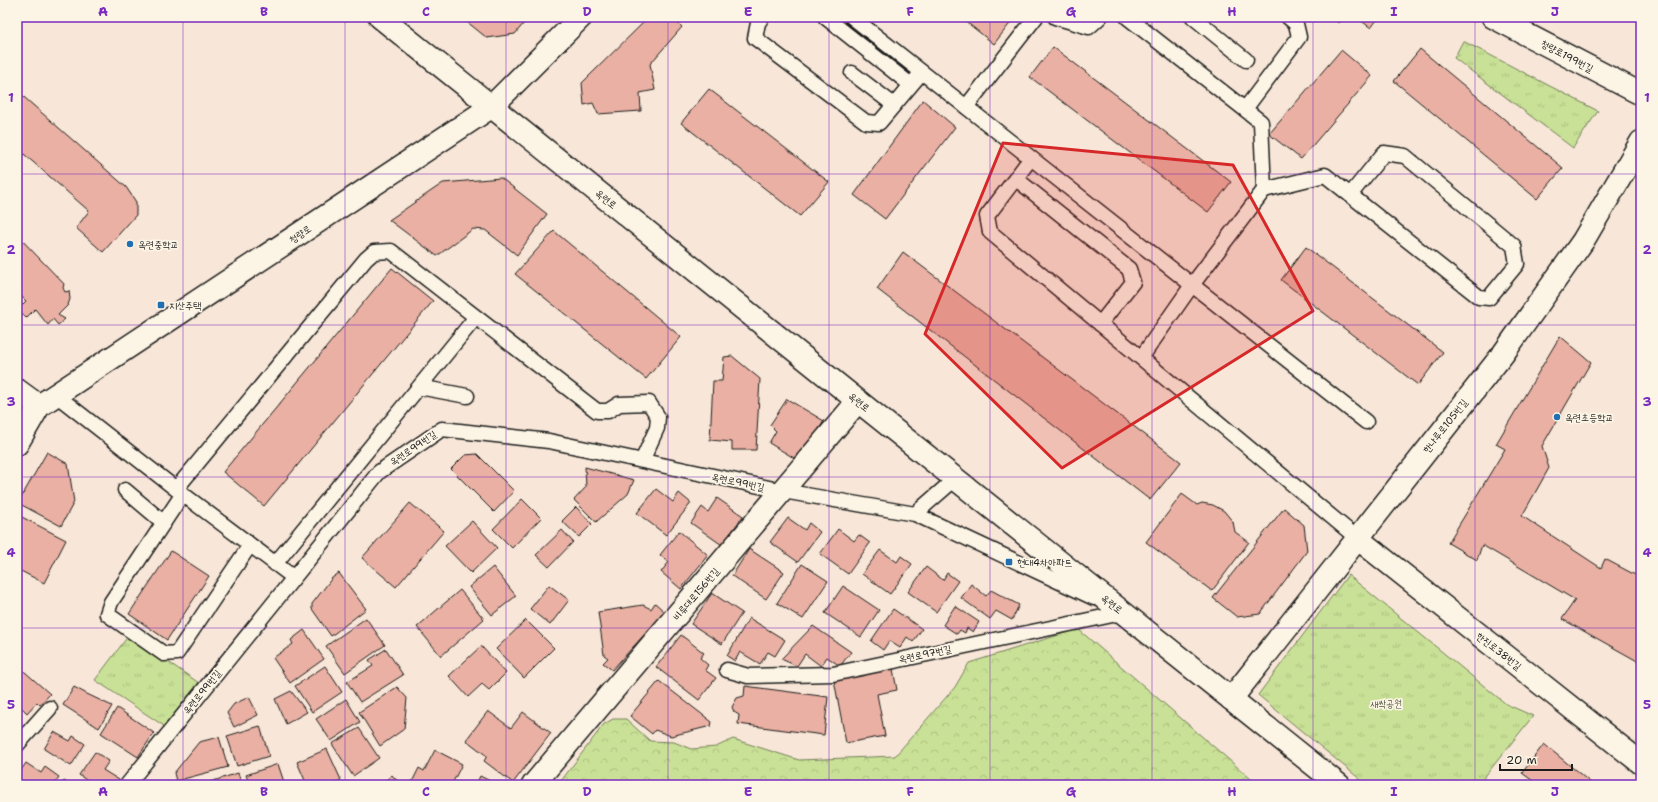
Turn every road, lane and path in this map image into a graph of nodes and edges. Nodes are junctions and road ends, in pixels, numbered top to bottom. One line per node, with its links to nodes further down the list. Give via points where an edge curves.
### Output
1 (380, 17): 19 (street, 옥련로)
2 (581, 17): 19 (street, 청량로)
3 (762, 17): 18 (lane, via 755,38 866,122 879,123)
4 (825, 17): 16 (lane)
5 (852, 17): 14 (lane)
6 (1036, 17): 20 (lane)
7 (1055, 17): 8 (lane, via 1089,27)
8 (1100, 17)
9 (1127, 17): 21 (lane)
10 (1193, 17): 13 (lane)
11 (1288, 17): 21 (lane, via 1296,24 1299,37)
12 (1493, 17): 17 (street, 청량로199번길)
13 (1246, 60)
14 (922, 72): 16 (lane); 20 (lane)
15 (852, 73): 18 (lane)
16 (911, 85): 18 (lane)
17 (1641, 94)
18 (894, 105)
19 (491, 107): 34 (street, 청량로); 35 (street, 옥련로)
20 (966, 107): 23 (lane)
21 (1245, 110): 25 (lane, via 1261,122)
22 (1641, 142): 45 (street, 한나루로105번길, via 1583,241 1503,354)
23 (1031, 158): 24 (lane); 27 (lane)
24 (1016, 178): 29 (lane, via 987,216 990,232); 29 (lane, via 1129,269 1133,282)
25 (1264, 190): 26 (lane, via 1325,175); 27 (lane)
26 (1350, 195): 26 (lane, via 1384,153 1405,156 1514,246 1518,264 1490,298 1479,298)
27 (1192, 286): 30 (lane); 36 (lane)
28 (476, 317): 31 (lane); 38 (lane, via 596,411 608,411 619,404 649,403 658,417 657,428); 42 (lane, via 391,251 374,252)
29 (1100, 324): 30 (lane)
30 (1141, 358): 45 (lane)
31 (419, 387): 33 (lane); 47 (lane)
32 (17, 390): 34 (street)
33 (468, 396)
34 (48, 401): 37 (street, 청량로); 42 (lane)
35 (858, 401): 39 (street, 옥련로); 41 (street, 비류대로156번길)
36 (1366, 422)
37 (17, 444)
38 (642, 461): 41 (lane, 옥련로99번길); 48 (lane, 옥련로99번길, via 549,441 442,429 379,472)
39 (955, 479): 43 (lane); 49 (street, 옥련로)
40 (125, 490): 44 (lane)
41 (783, 491): 43 (lane, 옥련로99번길); 56 (street, 비류대로156번길)
42 (179, 492): 44 (lane); 46 (lane)
43 (915, 514): 49 (lane, 옥련로99번길)
44 (164, 523): 46 (lane, via 111,602 107,614 164,654 177,653)
45 (1357, 538): 51 (street, 한나루로105번길); 54 (street, 한진로38번길)
46 (250, 545): 47 (lane)
47 (275, 564): 48 (lane)
48 (293, 577): 55 (lane, 옥련로99번길)
49 (1120, 611): 50 (lane, 옥련로97번길, via 833,674 748,676); 51 (street, 옥련로)
50 (727, 670)
51 (1231, 699): 57 (street, 옥련로)
52 (50, 708): 53 (lane)
53 (17, 745)
54 (1641, 763)
55 (127, 785)
56 (533, 785)
57 (1339, 785)

